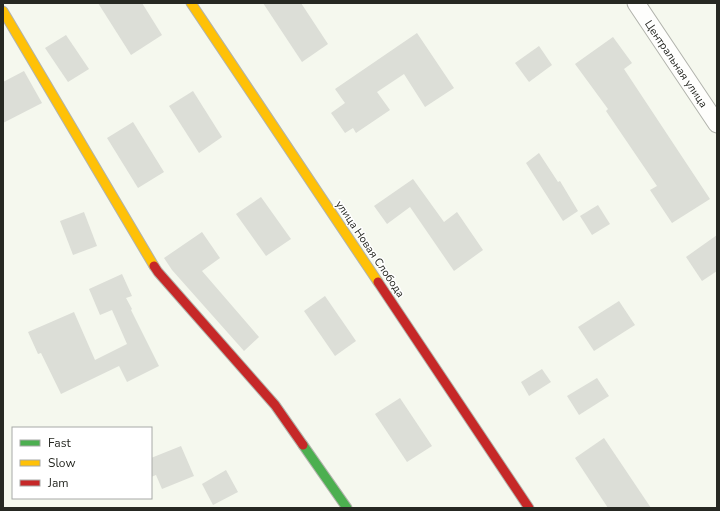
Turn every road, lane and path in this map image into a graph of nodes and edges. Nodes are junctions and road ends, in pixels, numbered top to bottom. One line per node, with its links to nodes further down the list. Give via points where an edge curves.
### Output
1 (191, 3): 6 (street, улица Новая Слобода)
2 (636, 3): 4 (street, Центральная улица)
3 (3, 11): 5 (street, via 158,272 275,405)
4 (717, 124)
5 (347, 508)
6 (528, 508)

